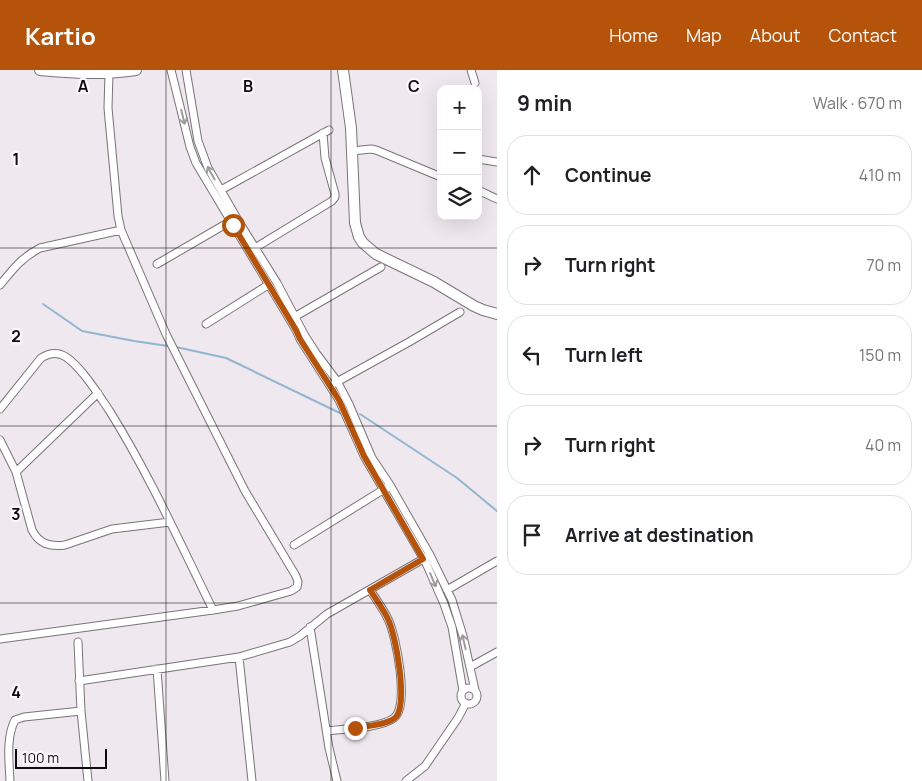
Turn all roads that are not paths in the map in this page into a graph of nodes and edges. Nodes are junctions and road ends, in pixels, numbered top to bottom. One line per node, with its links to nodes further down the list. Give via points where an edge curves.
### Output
1 (47, 70): 7 (street)
2 (136, 70): 7 (street)
3 (171, 70): 16 (street, one-way to 16, via 196,164)
4 (186, 70): 13 (street, one-way to 4, via 198,141)
5 (343, 70): 9 (street)
6 (471, 70): 8 (street)
7 (109, 74): 17 (street, via 108,108)
8 (475, 84)
9 (352, 151): 12 (street, via 376,150); 24 (street, via 355,223 358,238 363,244 474,306)
10 (482, 160): 11 (street)
11 (497, 162)
12 (437, 175)
13 (221, 190): 18 (street); 18 (street, via 326,131 324,152 335,198)
14 (482, 192): 15 (street)
15 (497, 198)
16 (231, 221): 19 (street); 22 (street)
17 (120, 230): 21 (street, via 40,248 16,266); 41 (street, via 166,334 244,490 298,582 291,591)
18 (255, 248): 25 (street)
19 (157, 264)
20 (381, 267): 25 (street)
21 (0, 285)
22 (268, 285): 26 (street); 28 (street)
23 (460, 312): 27 (street)
24 (497, 314)
25 (296, 316): 27 (street, via 305,336)
26 (206, 324)
27 (337, 381): 28 (street); 33 (street, via 372,458)
28 (330, 385): 34 (street)
29 (98, 392): 30 (street, via 66,357 58,353 49,354 41,358); 32 (street); 35 (street)
30 (0, 409)
31 (0, 440): 32 (street)
32 (16, 472): 35 (street, via 32,530 40,541 48,545 65,545 112,529)
33 (390, 486): 34 (street); 37 (street)
34 (383, 490): 36 (street); 37 (street)
35 (170, 522): 41 (street)
36 (294, 545)
37 (427, 557): 39 (street); 40 (street); 51 (street, one-way to 51, via 452,628)
38 (497, 562): 40 (street)
39 (370, 590): 42 (street); 54 (street, via 388,620 396,643 402,692 398,713 392,720 376,725)
40 (447, 590): 47 (street, one-way to 40)
41 (213, 610): 43 (street)
42 (310, 627): 46 (street, via 290,642); 54 (street)
43 (0, 639)
44 (78, 642): 49 (street)
45 (497, 652): 47 (street)
46 (239, 657): 48 (street); 58 (street)
47 (470, 667): 50 (street)
48 (158, 669): 49 (street); 57 (street)
49 (79, 681): 53 (street)
50 (475, 690): 51 (street, via 466,688); 52 (street, via 475,702)
51 (464, 691): 52 (street, via 461,696)
52 (466, 703): 60 (street, via 425,766)
53 (81, 711): 55 (street, via 16,720 10,736); 56 (street)
54 (326, 731): 59 (street)
55 (10, 781)
56 (88, 781)
57 (165, 781)
58 (252, 781)
59 (337, 781)
60 (406, 781)

